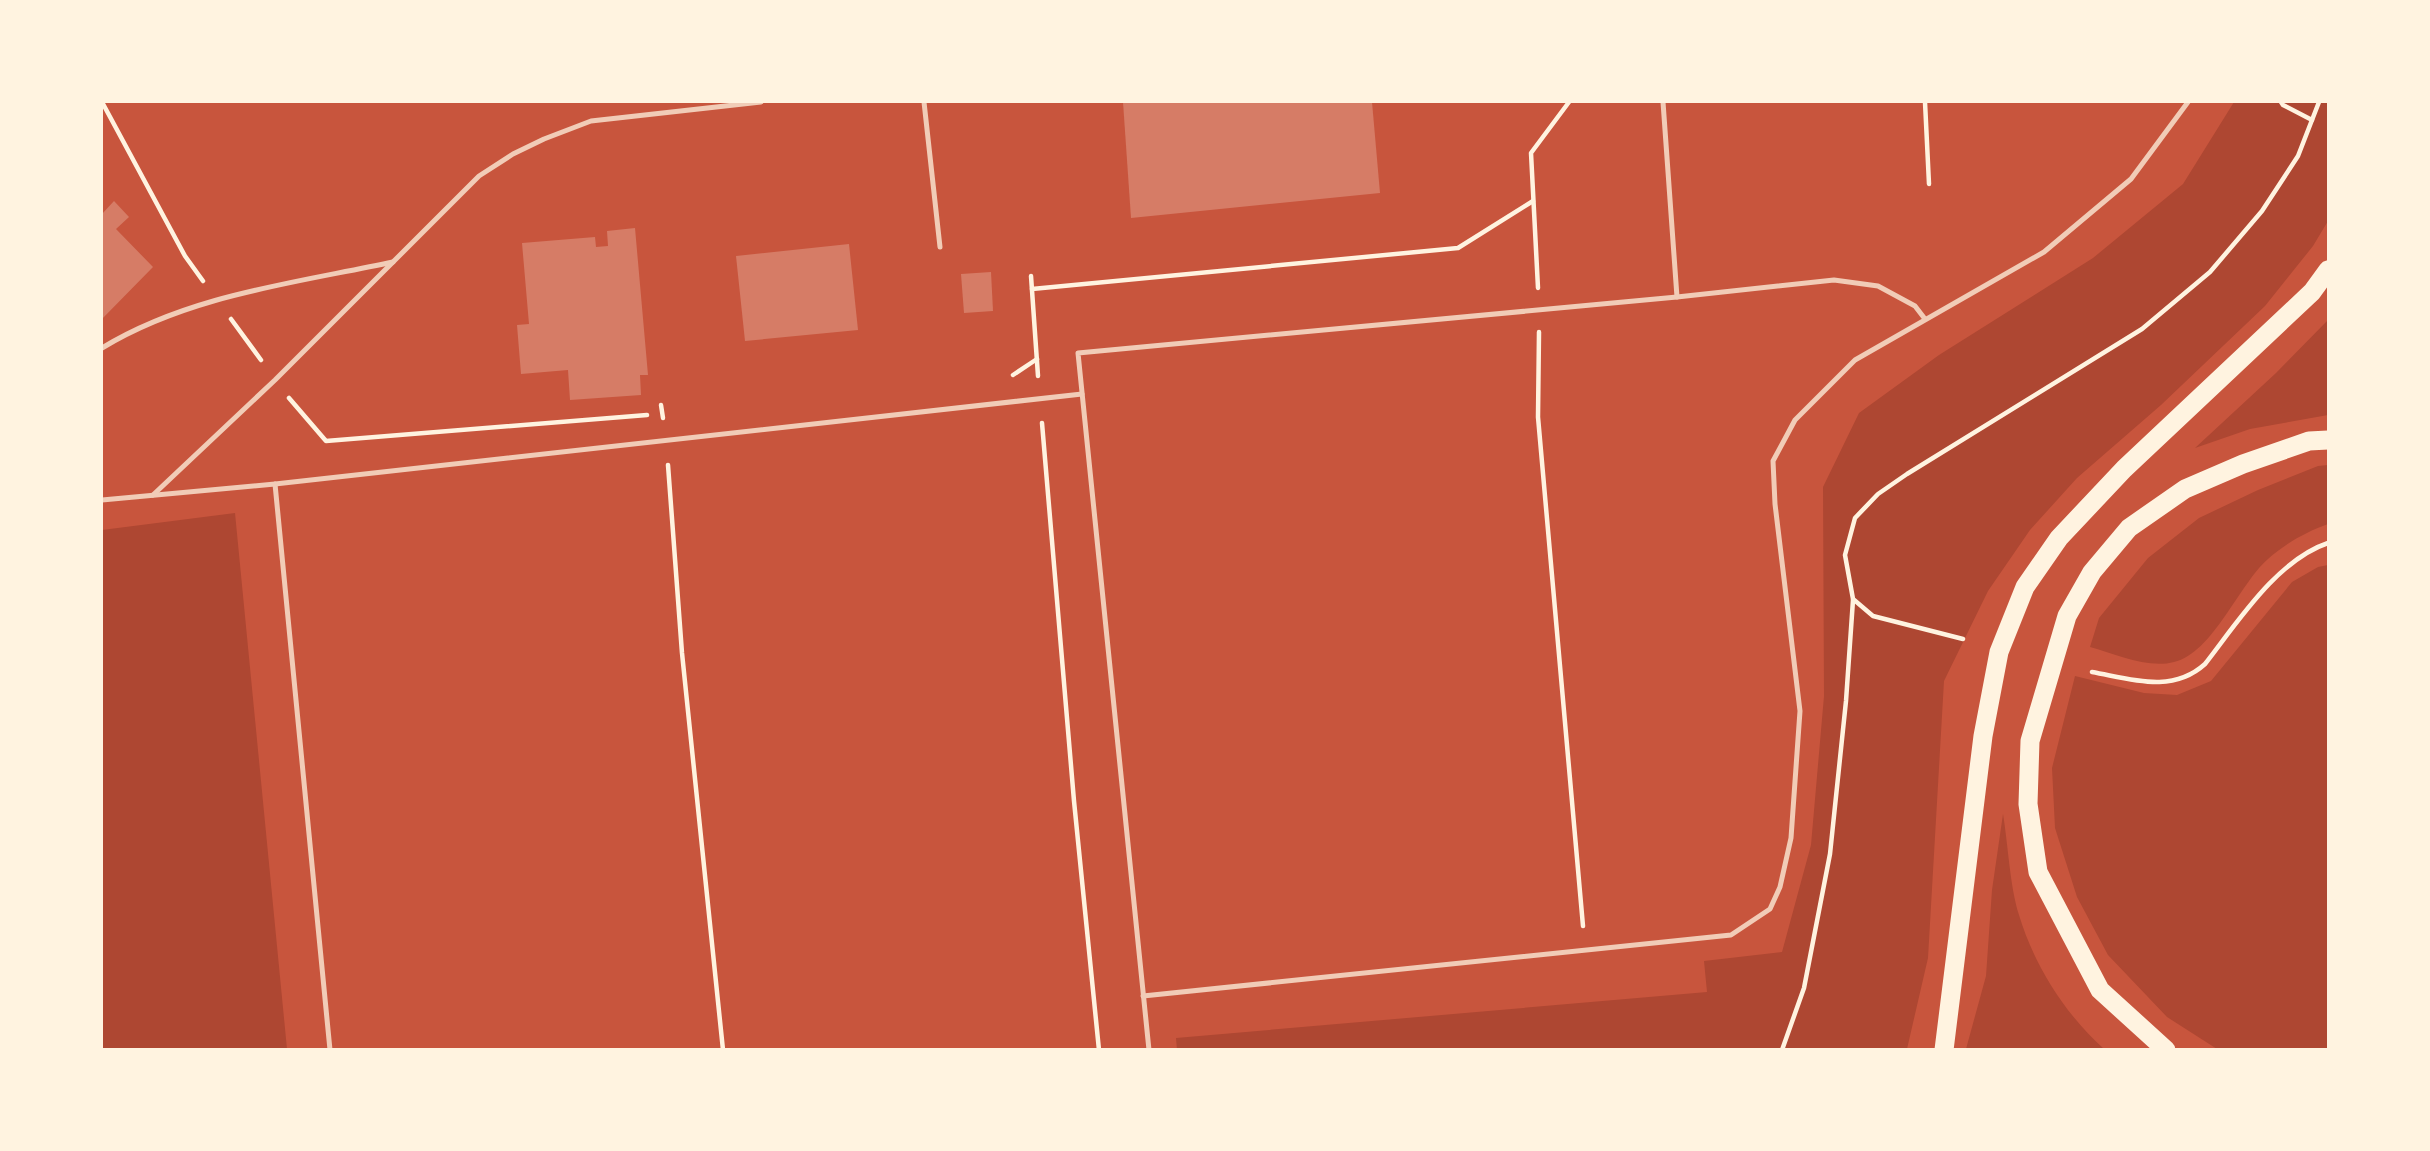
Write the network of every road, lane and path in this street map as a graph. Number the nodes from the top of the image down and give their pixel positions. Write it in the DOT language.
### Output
graph roads {
  1 [pos="102,102"];
  2 [pos="761,102"];
  3 [pos="924,102"];
  4 [pos="1569,102"];
  5 [pos="1663,102"];
  6 [pos="1925,102"];
  7 [pos="2188,102"];
  8 [pos="2281,102"];
  9 [pos="2319,102"];
  10 [pos="2312,120"];
  11 [pos="1929,184"];
  12 [pos="1533,201"];
  13 [pos="940,247"];
  14 [pos="393,262"];
  15 [pos="2329,270"];
  16 [pos="1031,276"];
  17 [pos="1032,289"];
  18 [pos="1677,297"];
  19 [pos="216,299"];
  20 [pos="1539,310"];
  21 [pos="1925,319"];
  22 [pos="102,348"];
  23 [pos="1037,359"];
  24 [pos="1009,378"];
  25 [pos="275,380"];
  26 [pos="1082,394"];
  27 [pos="1039,399"];
  28 [pos="662,405"];
  29 [pos="676,412"];
  30 [pos="663,414"];
  31 [pos="667,440"];
  32 [pos="2329,440"];
  33 [pos="275,484"];
  34 [pos="153,495"];
  35 [pos="102,500"];
  36 [pos="2329,543"];
  37 [pos="1853,599"];
  38 [pos="1963,639"];
  39 [pos="2092,672"];
  40 [pos="1579,951"];
  41 [pos="1143,996"];
  42 [pos="330,1049"];
  43 [pos="723,1049"];
  44 [pos="1099,1049"];
  45 [pos="1149,1049"];
  46 [pos="1782,1049"];
  47 [pos="1944,1049"];
  48 [pos="2166,1049"];
  1 -- 19 [label="path"];
  2 -- 14 [label="lane"];
  3 -- 13 [label="lane"];
  4 -- 12 [label="path"];
  5 -- 18 [label="lane"];
  6 -- 11 [label="path"];
  7 -- 21 [label="lane"];
  8 -- 10 [label="path"];
  9 -- 10 [label="path"];
  10 -- 37 [label="path"];
  12 -- 17 [label="path"];
  12 -- 20 [label="path"];
  14 -- 19 [label="lane"];
  14 -- 25 [label="lane"];
  15 -- 47 [label="highway"];
  16 -- 17 [label="path"];
  17 -- 23 [label="path"];
  18 -- 20 [label="lane"];
  18 -- 21 [label="lane"];
  19 -- 22 [label="lane"];
  19 -- 25 [label="path"];
  20 -- 26 [label="lane"];
  20 -- 40 [label="path"];
  21 -- 40 [label="lane"];
  23 -- 24 [label="path"];
  23 -- 27 [label="path"];
  25 -- 30 [label="path"];
  25 -- 34 [label="lane"];
  26 -- 27 [label="lane"];
  26 -- 41 [label="lane"];
  27 -- 31 [label="lane"];
  27 -- 44 [label="path"];
  28 -- 30 [label="path"];
  29 -- 30 [label="path"];
  30 -- 31 [label="path"];
  31 -- 33 [label="lane"];
  31 -- 43 [label="path"];
  32 -- 48 [label="highway"];
  33 -- 34 [label="lane"];
  33 -- 42 [label="lane"];
  34 -- 35 [label="lane"];
  36 -- 39 [label="path"];
  37 -- 38 [label="path"];
  37 -- 46 [label="path"];
  40 -- 41 [label="lane"];
  41 -- 45 [label="lane"];
}
